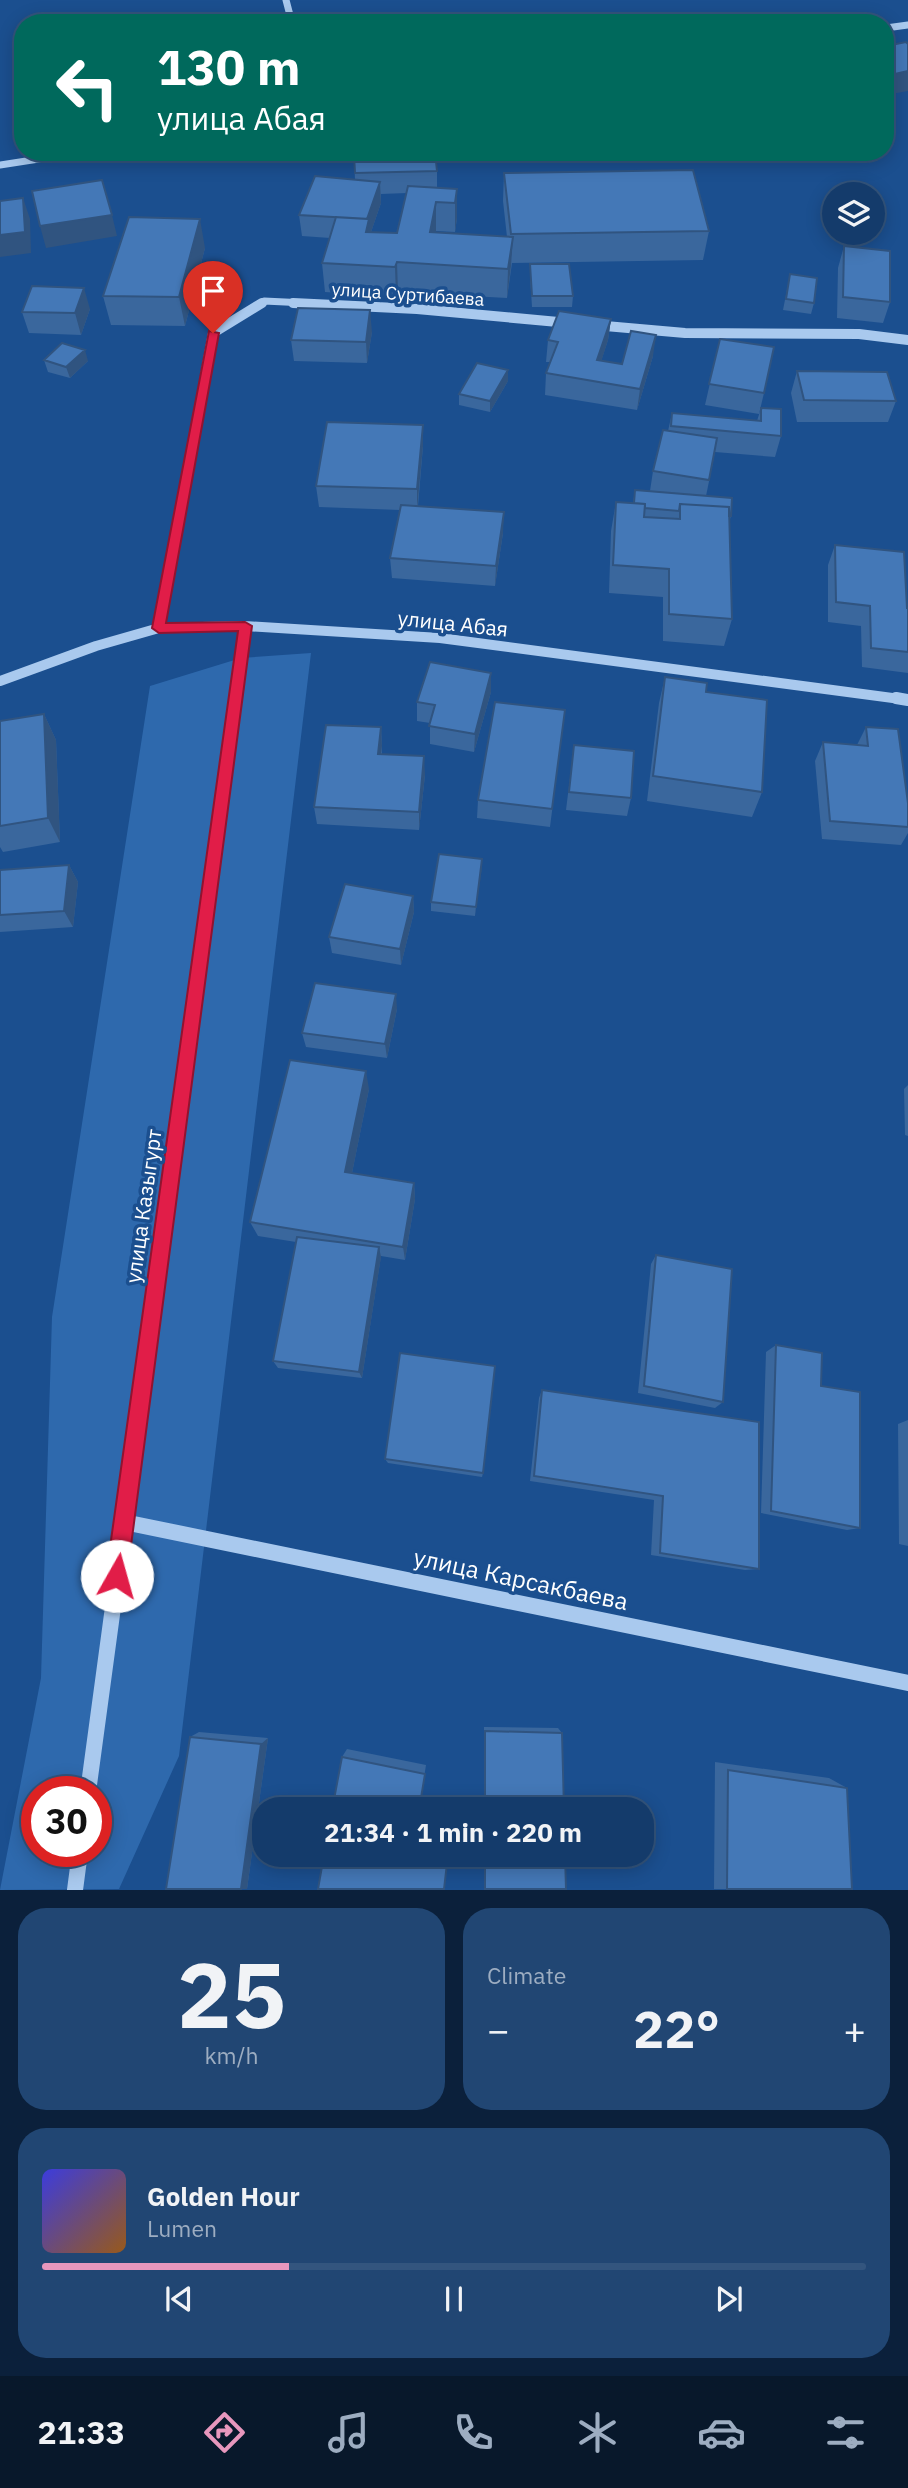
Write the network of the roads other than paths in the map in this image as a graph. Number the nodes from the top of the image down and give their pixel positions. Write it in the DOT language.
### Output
graph roads {
  1 [pos="26,161"];
  2 [pos="0,165"];
  3 [pos="908,340"];
  4 [pos="245,626"];
  5 [pos="159,628"];
  6 [pos="0,681"];
  7 [pos="908,700"];
  8 [pos="124,1522"];
  9 [pos="908,1683"];
  10 [pos="90,1776"];
  11 [pos="78,1867"];
  12 [pos="75,1889"];
  1 -- 2 [label="street"];
  3 -- 5 [label="street, улица Суртибаева"];
  4 -- 5 [label="street, улица Абая"];
  4 -- 7 [label="street, улица Абая"];
  4 -- 8 [label="street, улица Казыгурт"];
  5 -- 6 [label="street, улица Абая"];
  8 -- 9 [label="street, улица Карсакбаева"];
  8 -- 10 [label="street, улица Казыгурт"];
  11 -- 12 [label="street"];
}
